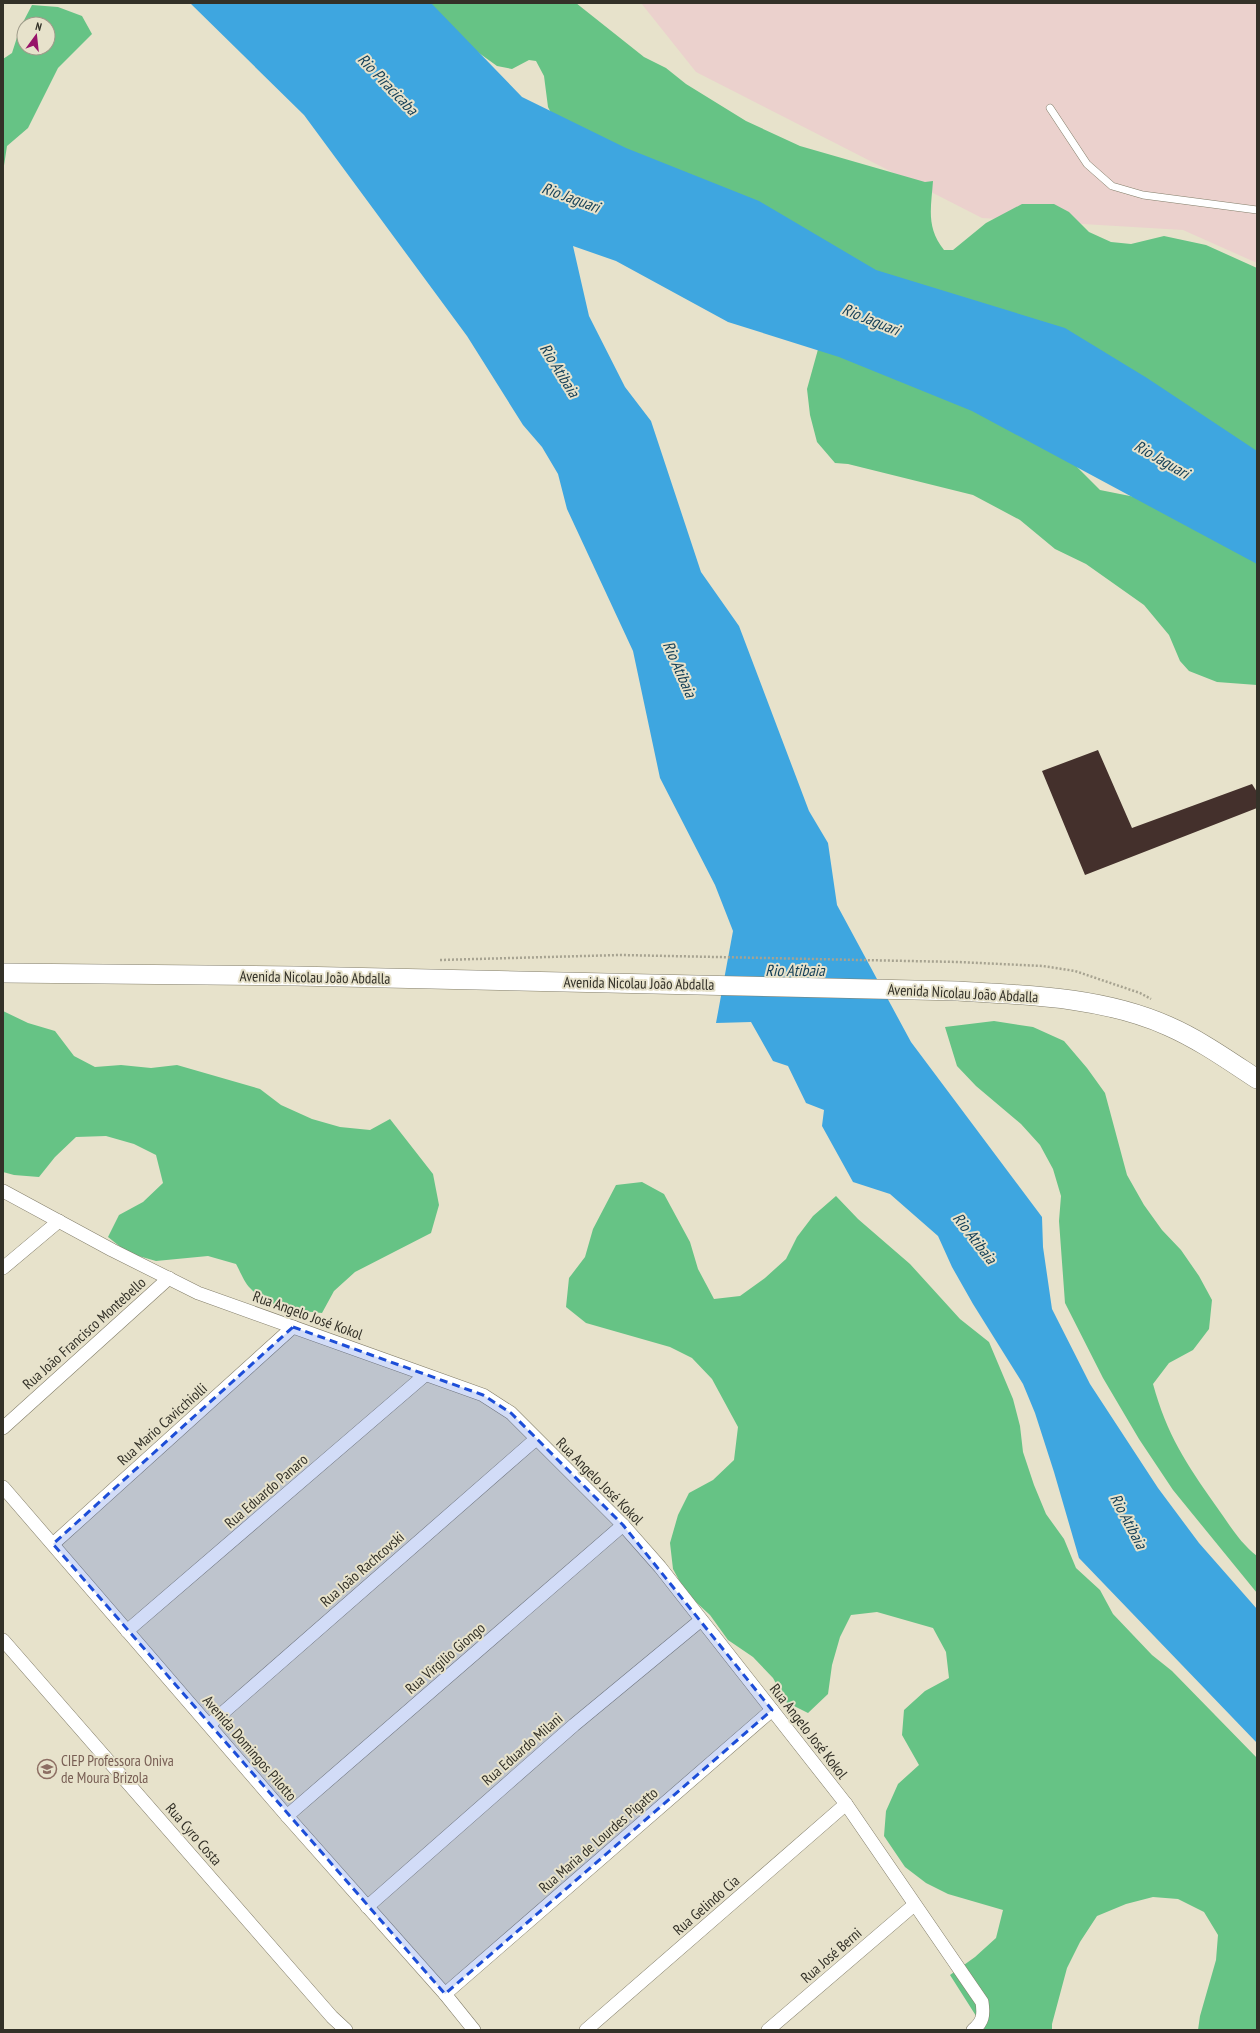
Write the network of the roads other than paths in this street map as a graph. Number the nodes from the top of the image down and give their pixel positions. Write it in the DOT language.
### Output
graph roads {
  1 [pos="1050,108"];
  2 [pos="1257,210"];
  3 [pos="3,974"];
  4 [pos="1257,1079"];
  5 [pos="3,1191"];
  6 [pos="59,1221"];
  7 [pos="3,1268"];
  8 [pos="169,1278"];
  9 [pos="293,1327"];
  10 [pos="425,1375"];
  11 [pos="3,1428"];
  12 [pos="536,1438"];
  13 [pos="3,1487"];
  14 [pos="623,1525"];
  15 [pos="53,1544"];
  16 [pos="702,1620"];
  17 [pos="127,1631"];
  18 [pos="3,1640"];
  19 [pos="772,1710"];
  20 [pos="210,1724"];
  21 [pos="846,1804"];
  22 [pos="288,1816"];
  23 [pos="914,1905"];
  24 [pos="367,1907"];
  25 [pos="445,1994"];
  26 [pos="976,2027"];
  27 [pos="346,2030"];
  28 [pos="474,2030"];
  29 [pos="586,2030"];
  30 [pos="768,2030"];
  1 -- 2 [label="lane"];
  3 -- 4 [label="main road, Avenida Nicolau João Abdalla"];
  5 -- 6 [label="street, Rua Angelo José Kokol"];
  6 -- 7 [label="street"];
  6 -- 8 [label="street, Rua Angelo José Kokol"];
  8 -- 9 [label="street, Rua Angelo José Kokol"];
  8 -- 11 [label="street, Rua João Francisco Montebello"];
  9 -- 10 [label="street, Rua Angelo José Kokol"];
  9 -- 15 [label="street, Rua Mario Cavicchiolli"];
  10 -- 12 [label="street, Rua Angelo José Kokol"];
  10 -- 17 [label="street, Rua Eduardo Panaro"];
  12 -- 14 [label="street, Rua Angelo José Kokol"];
  12 -- 20 [label="street, Rua João Rachcovski"];
  13 -- 15 [label="street, Avenida Domingos Pilotto"];
  14 -- 16 [label="street, Rua Angelo José Kokol"];
  14 -- 22 [label="street, Rua Virgilio Giongo"];
  15 -- 17 [label="street, Avenida Domingos Pilotto"];
  16 -- 19 [label="street, Rua Angelo José Kokol"];
  16 -- 24 [label="street, Rua Eduardo Milani"];
  17 -- 20 [label="street, Avenida Domingos Pilotto"];
  18 -- 27 [label="street, Rua Cyro Costa"];
  19 -- 21 [label="street, Rua Angelo José Kokol"];
  19 -- 25 [label="street, Rua Maria de Lourdes Pigatto"];
  20 -- 22 [label="street, Avenida Domingos Pilotto"];
  21 -- 23 [label="street, Rua Angelo José Kokol"];
  21 -- 29 [label="street, Rua Gelindo Cia"];
  22 -- 24 [label="street, Avenida Domingos Pilotto"];
  23 -- 26 [label="street, Rua Angelo José Kokol"];
  23 -- 30 [label="street, Rua José Berni"];
  24 -- 25 [label="street, Avenida Domingos Pilotto"];
  25 -- 28 [label="street, Avenida Domingos Pilotto"];
}
